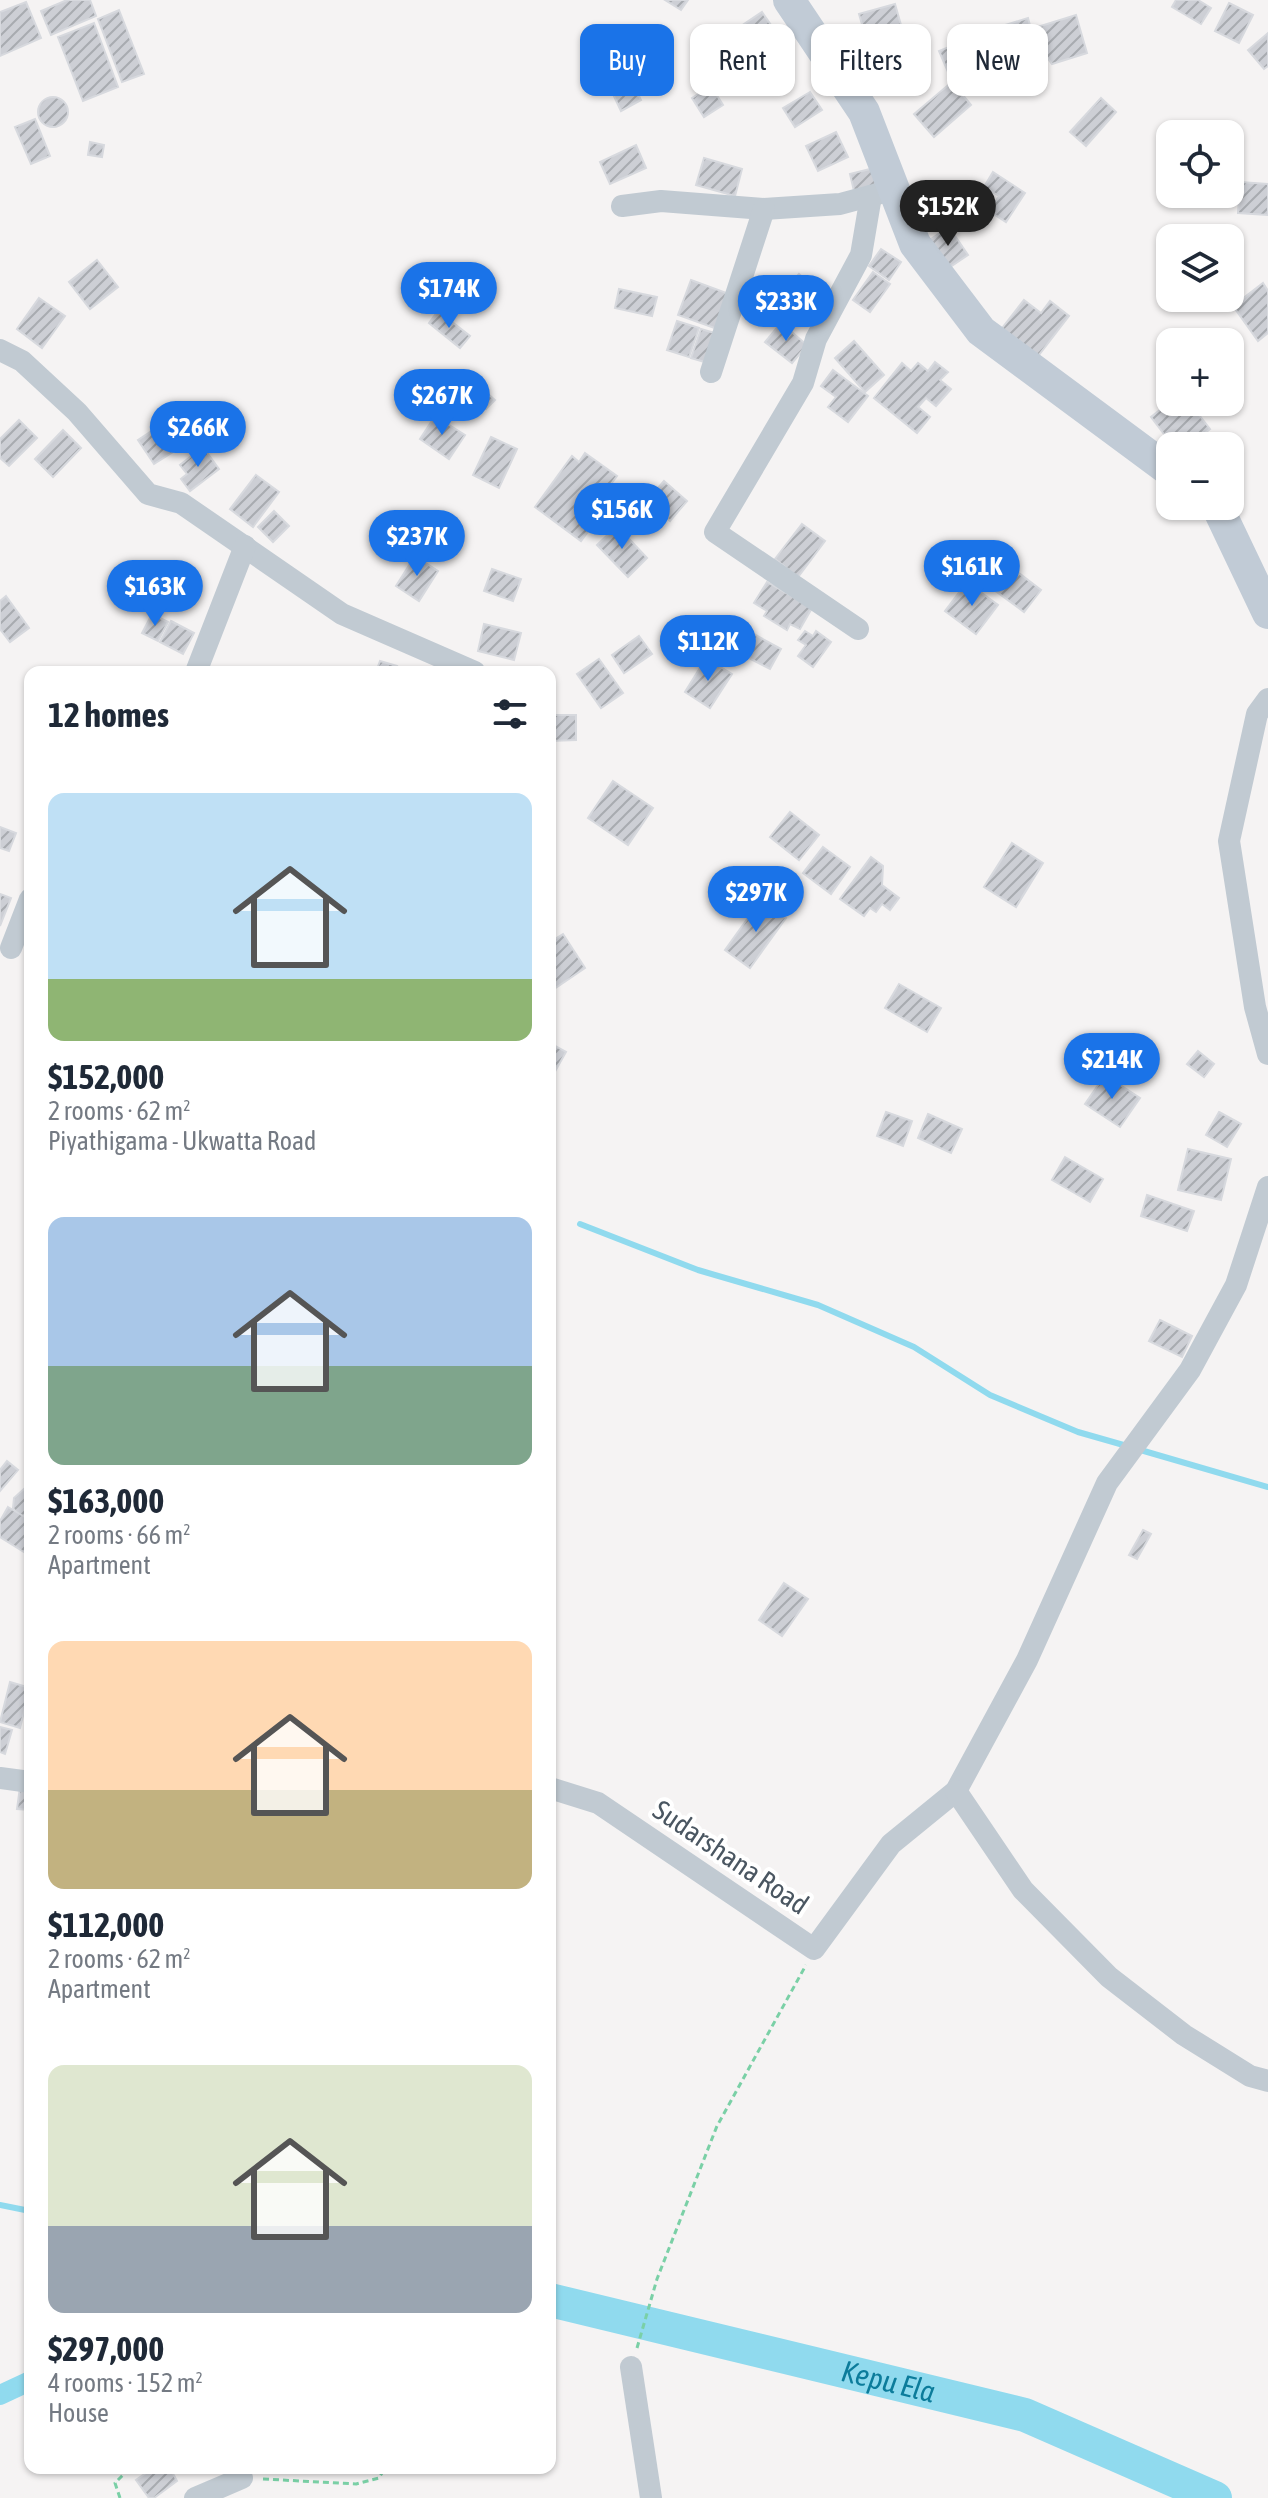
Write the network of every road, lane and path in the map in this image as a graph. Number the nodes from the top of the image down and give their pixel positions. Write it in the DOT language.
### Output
graph roads {
  1 [pos="789,0"];
  2 [pos="883,193"];
  3 [pos="622,206"];
  4 [pos="764,209"];
  5 [pos="0,350"];
  6 [pos="711,372"];
  7 [pos="1156,461"];
  8 [pos="1224,520"];
  9 [pos="245,546"];
  10 [pos="1268,613"];
  11 [pos="858,629"];
  12 [pos="198,666"];
  13 [pos="461,666"];
  14 [pos="1268,699"];
  15 [pos="24,918"];
  16 [pos="14,949"];
  17 [pos="1268,1054"];
  18 [pos="1268,1187"];
  19 [pos="0,1778"];
  20 [pos="24,1781"];
  21 [pos="556,1790"];
  22 [pos="956,1791"];
  23 [pos="814,1949"];
  24 [pos="1268,2081"];
  25 [pos="631,2367"];
  26 [pos="124,2474"];
  27 [pos="381,2474"];
  28 [pos="242,2478"];
  29 [pos="120,2498"];
  30 [pos="195,2498"];
  31 [pos="651,2498"];
  1 -- 2 [label="street"];
  2 -- 4 [label="street"];
  2 -- 7 [label="street"];
  2 -- 11 [label="street"];
  3 -- 4 [label="street"];
  4 -- 6 [label="street"];
  5 -- 9 [label="street"];
  8 -- 10 [label="street"];
  9 -- 12 [label="street"];
  9 -- 13 [label="street"];
  14 -- 17 [label="street"];
  15 -- 16 [label="street"];
  18 -- 22 [label="street"];
  19 -- 20 [label="street"];
  21 -- 23 [label="street, Sudarshana Road"];
  22 -- 23 [label="street, Sudarshana Road"];
  22 -- 24 [label="street"];
  23 -- 25 [label="path"];
  25 -- 31 [label="street"];
  26 -- 29 [label="path"];
  27 -- 28 [label="path"];
  28 -- 30 [label="street"];
}
